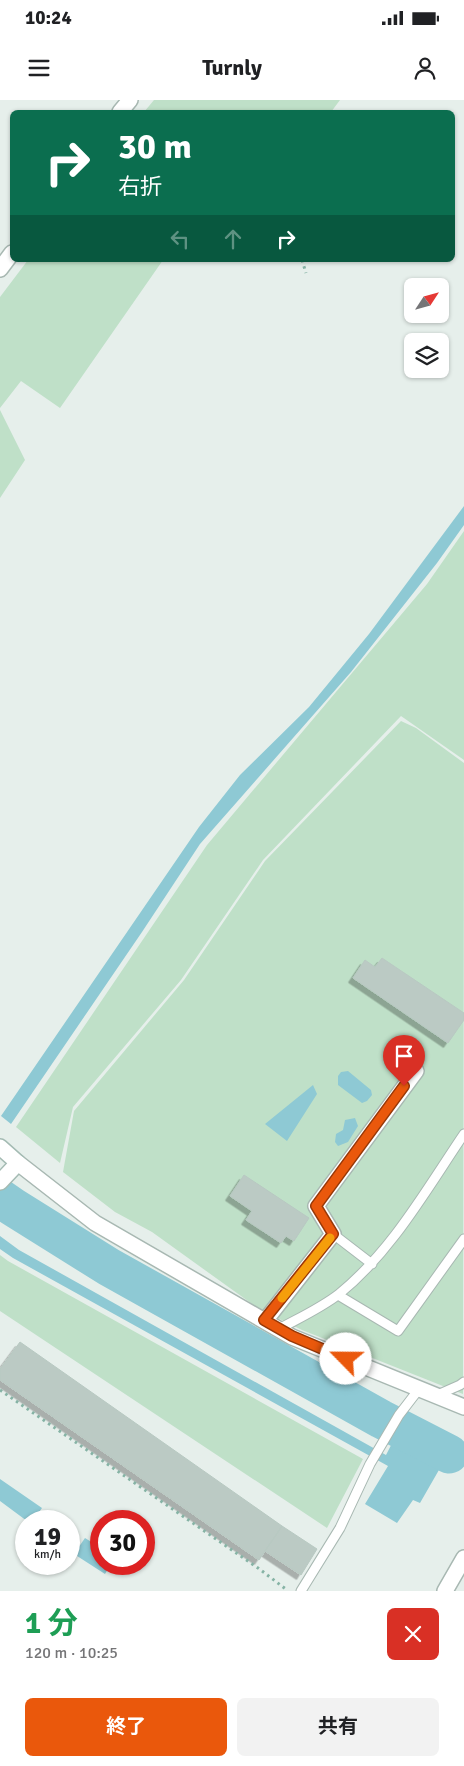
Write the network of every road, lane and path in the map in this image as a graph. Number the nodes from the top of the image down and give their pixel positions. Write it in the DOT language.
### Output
graph roads {
  1 [pos="130,100"];
  2 [pos="122,110"];
  3 [pos="10,256"];
  4 [pos="303,262"];
  5 [pos="0,269"];
  6 [pos="306,273"];
  7 [pos="416,1071"];
  8 [pos="464,1134"];
  9 [pos="0,1147"];
  10 [pos="9,1172"];
  11 [pos="333,1234"];
  12 [pos="464,1239"];
  13 [pos="372,1264"];
  14 [pos="338,1295"];
  15 [pos="264,1320"];
  16 [pos="279,1329"];
  17 [pos="464,1382"];
  18 [pos="419,1389"];
  19 [pos="0,1390"];
  20 [pos="435,1396"];
  21 [pos="464,1407"];
  22 [pos="464,1558"];
  23 [pos="288,1591"];
  24 [pos="301,1591"];
  25 [pos="445,1591"];
  1 -- 2 [label="street"];
  3 -- 5 [label="street"];
  4 -- 6 [label="path"];
  7 -- 11 [label="street"];
  8 -- 13 [label="lane"];
  9 -- 10 [label="street"];
  10 -- 15 [label="street"];
  11 -- 13 [label="lane"];
  11 -- 15 [label="street"];
  12 -- 14 [label="lane"];
  13 -- 14 [label="lane"];
  14 -- 16 [label="lane"];
  15 -- 16 [label="street"];
  16 -- 18 [label="street"];
  17 -- 20 [label="lane"];
  18 -- 20 [label="street"];
  18 -- 24 [label="lane"];
  19 -- 23 [label="path"];
  20 -- 21 [label="street"];
  22 -- 25 [label="street"];
}
